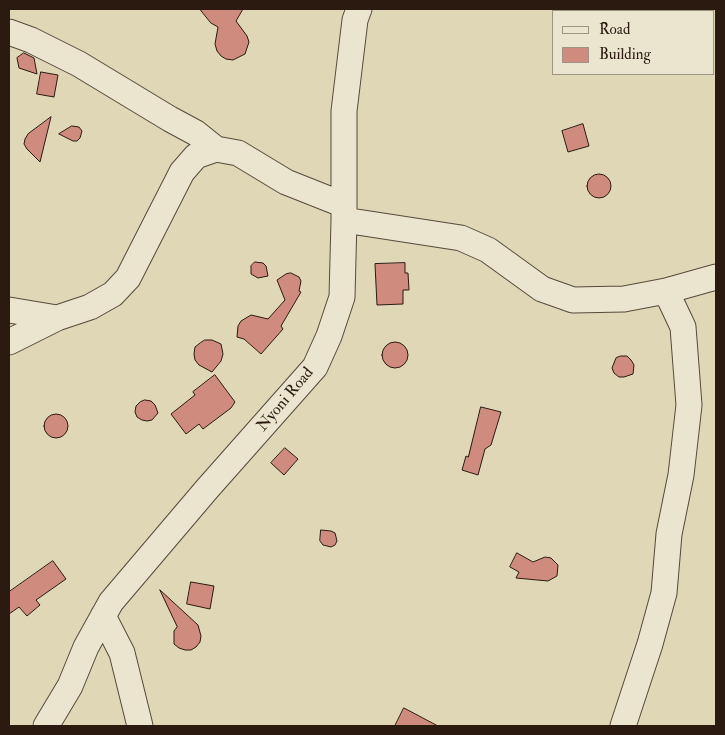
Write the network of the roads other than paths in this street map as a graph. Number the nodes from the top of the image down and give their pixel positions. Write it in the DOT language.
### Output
graph roads {
  1 [pos="358,9"];
  2 [pos="9,32"];
  3 [pos="216,148"];
  4 [pos="344,213"];
  5 [pos="716,277"];
  6 [pos="666,291"];
  7 [pos="9,310"];
  8 [pos="57,318"];
  9 [pos="9,342"];
  10 [pos="103,616"];
  11 [pos="137,719"];
  12 [pos="46,726"];
  13 [pos="624,726"];
  1 -- 4 [label="street, Nyoni Road"];
  2 -- 3 [label="street"];
  3 -- 4 [label="street"];
  3 -- 8 [label="street"];
  4 -- 6 [label="street"];
  4 -- 10 [label="street, Nyoni Road"];
  5 -- 6 [label="street"];
  6 -- 13 [label="street"];
  7 -- 8 [label="street"];
  8 -- 9 [label="street"];
  10 -- 11 [label="street"];
  10 -- 12 [label="street, Nyoni Road"];
}
